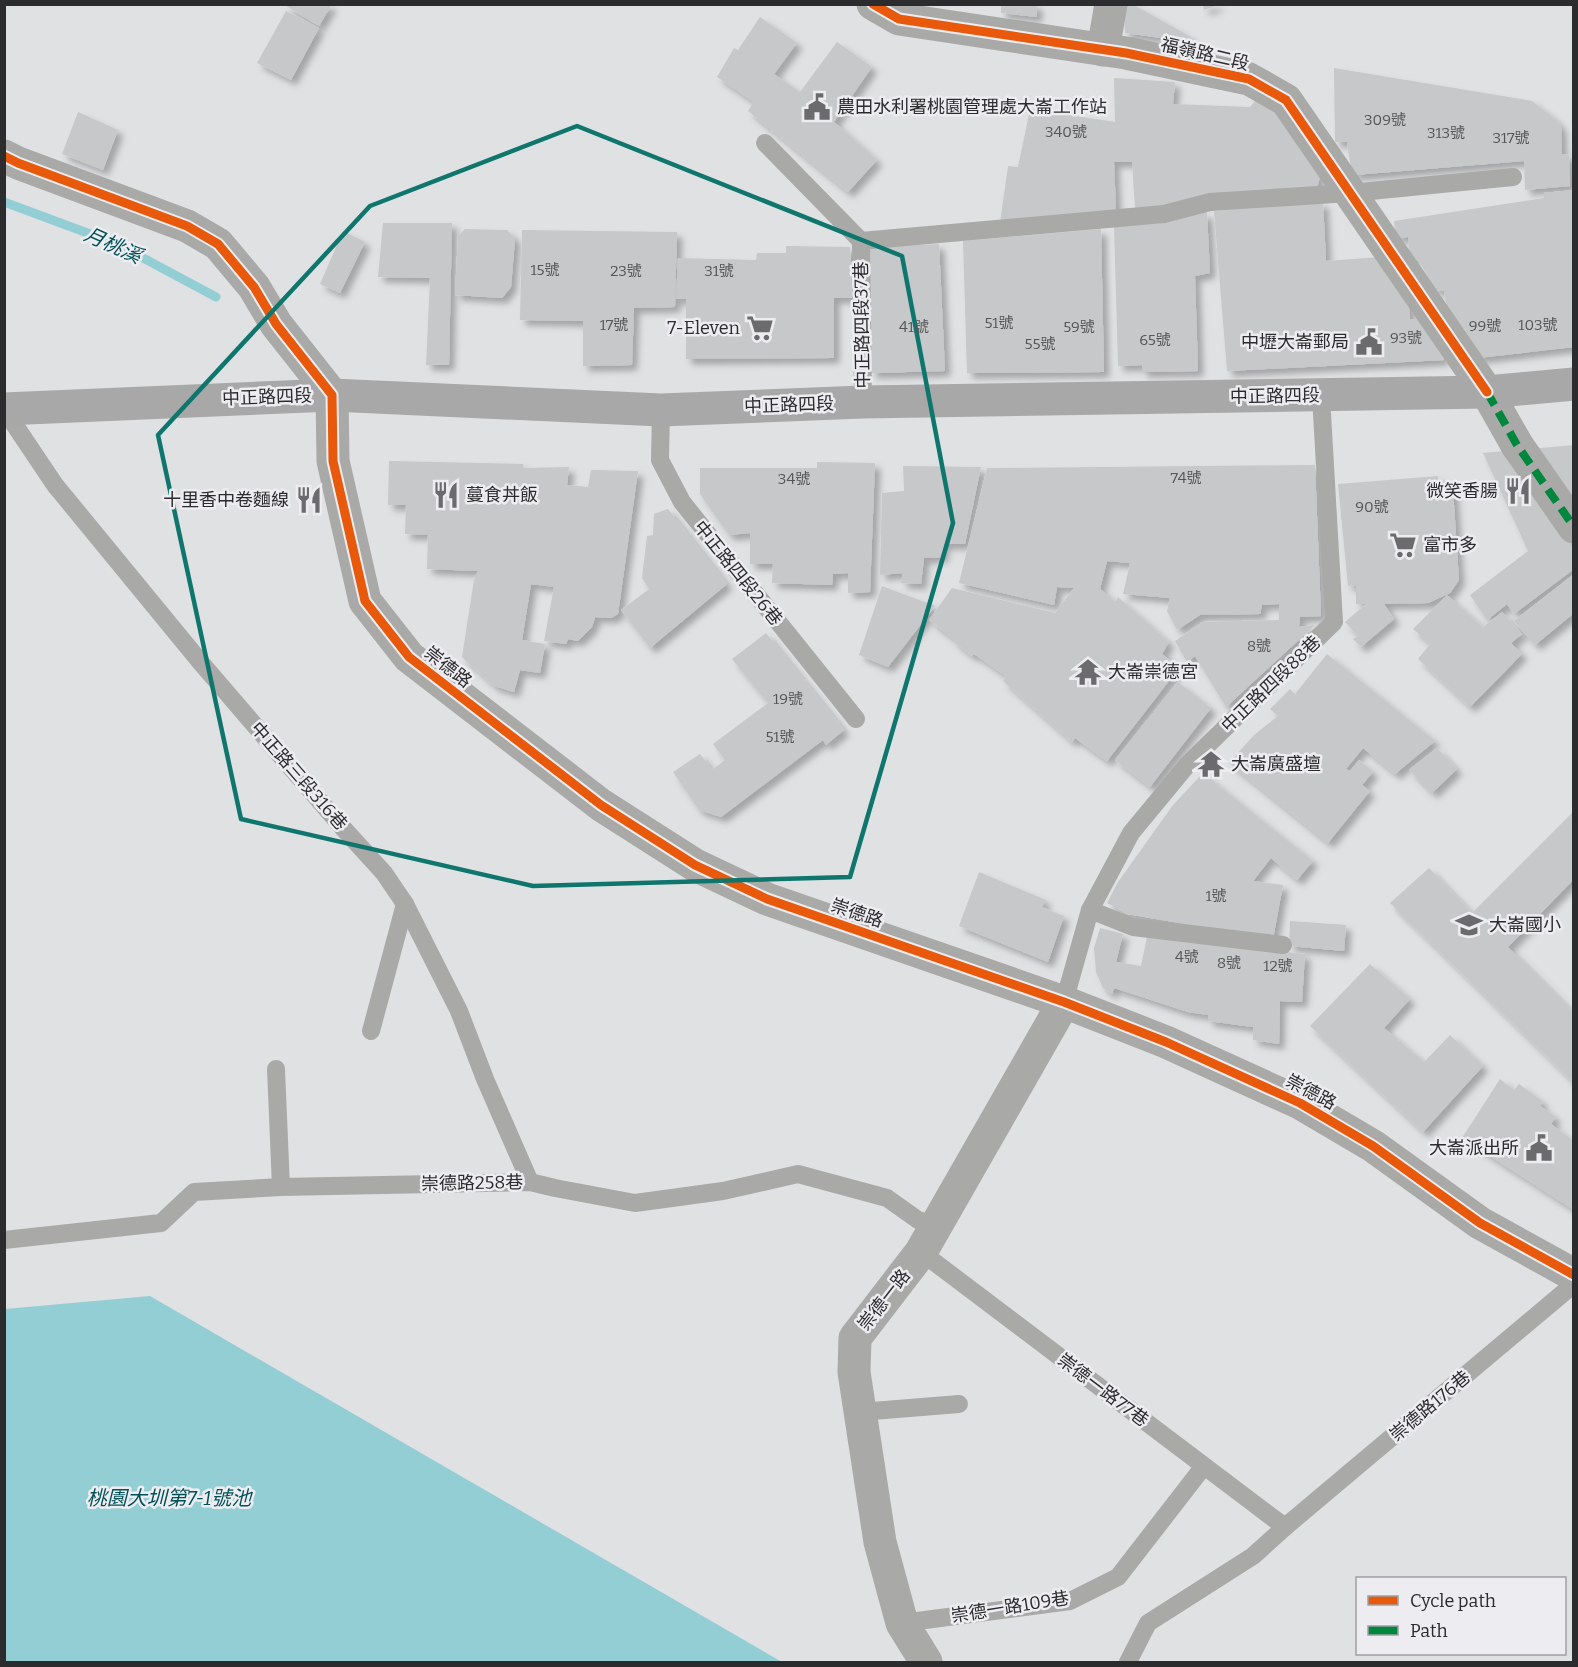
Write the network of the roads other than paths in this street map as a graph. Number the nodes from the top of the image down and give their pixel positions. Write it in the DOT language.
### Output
graph roads {
  1 [pos="873,4"];
  2 [pos="1111,4"];
  3 [pos="1103,50"];
  4 [pos="765,143"];
  5 [pos="4,156"];
  6 [pos="1513,177"];
  7 [pos="1350,193"];
  8 [pos="861,241"];
  9 [pos="1574,384"];
  10 [pos="1487,392"];
  11 [pos="332,395"];
  12 [pos="1321,396"];
  13 [pos="863,402"];
  14 [pos="4,409"];
  15 [pos="661,410"];
  16 [pos="1574,527"];
  17 [pos="856,719"];
  18 [pos="405,904"];
  19 [pos="1090,910"];
  20 [pos="1283,945"];
  21 [pos="1064,1002"];
  22 [pos="371,1031"];
  23 [pos="276,1069"];
  24 [pos="530,1182"];
  25 [pos="281,1186"];
  26 [pos="4,1240"];
  27 [pos="928,1240"];
  28 [pos="1574,1275"];
  29 [pos="1574,1284"];
  30 [pos="959,1404"];
  31 [pos="860,1412"];
  32 [pos="1204,1466"];
  33 [pos="1285,1527"];
  34 [pos="902,1623"];
  35 [pos="926,1662"];
  36 [pos="1128,1662"];
  1 -- 3 [label="street, 福嶺路二段"];
  2 -- 3 [label="street"];
  3 -- 7 [label="street, 福嶺路二段"];
  4 -- 8 [label="lane, 中正路四段37巷"];
  5 -- 11 [label="street"];
  6 -- 7 [label="lane"];
  7 -- 8 [label="lane"];
  7 -- 10 [label="street, 福嶺路二段"];
  8 -- 13 [label="lane, 中正路四段37巷"];
  9 -- 10 [label="main road, 中正路四段"];
  10 -- 12 [label="main road, 中正路四段"];
  10 -- 16 [label="street, 福嶺路二段"];
  11 -- 14 [label="main road, 中正路四段"];
  11 -- 15 [label="main road, 中正路四段"];
  11 -- 21 [label="street, 崇德路"];
  12 -- 13 [label="main road, 中正路四段"];
  12 -- 19 [label="lane, 中正路四段88巷"];
  13 -- 15 [label="main road, 中正路四段"];
  14 -- 18 [label="lane, 中正路三段316巷"];
  15 -- 17 [label="lane, 中正路四段26巷"];
  18 -- 22 [label="lane"];
  18 -- 24 [label="lane, 中正路三段316巷"];
  19 -- 20 [label="lane"];
  19 -- 21 [label="lane, 中正路四段88巷"];
  21 -- 27 [label="street, 崇德一路"];
  21 -- 28 [label="street, 崇德路"];
  23 -- 25 [label="lane"];
  24 -- 25 [label="lane, 崇德路258巷"];
  24 -- 27 [label="lane, 崇德路258巷"];
  25 -- 26 [label="lane, 崇德路258巷"];
  27 -- 31 [label="street, 崇德一路"];
  27 -- 32 [label="lane, 崇德一路77巷"];
  29 -- 33 [label="lane, 崇德路176巷"];
  30 -- 31 [label="lane"];
  31 -- 34 [label="street, 崇德一路"];
  32 -- 33 [label="lane, 崇德一路77巷"];
  32 -- 34 [label="lane, 崇德一路109巷"];
  33 -- 36 [label="lane"];
  34 -- 35 [label="street, 崇德一路"];
}
